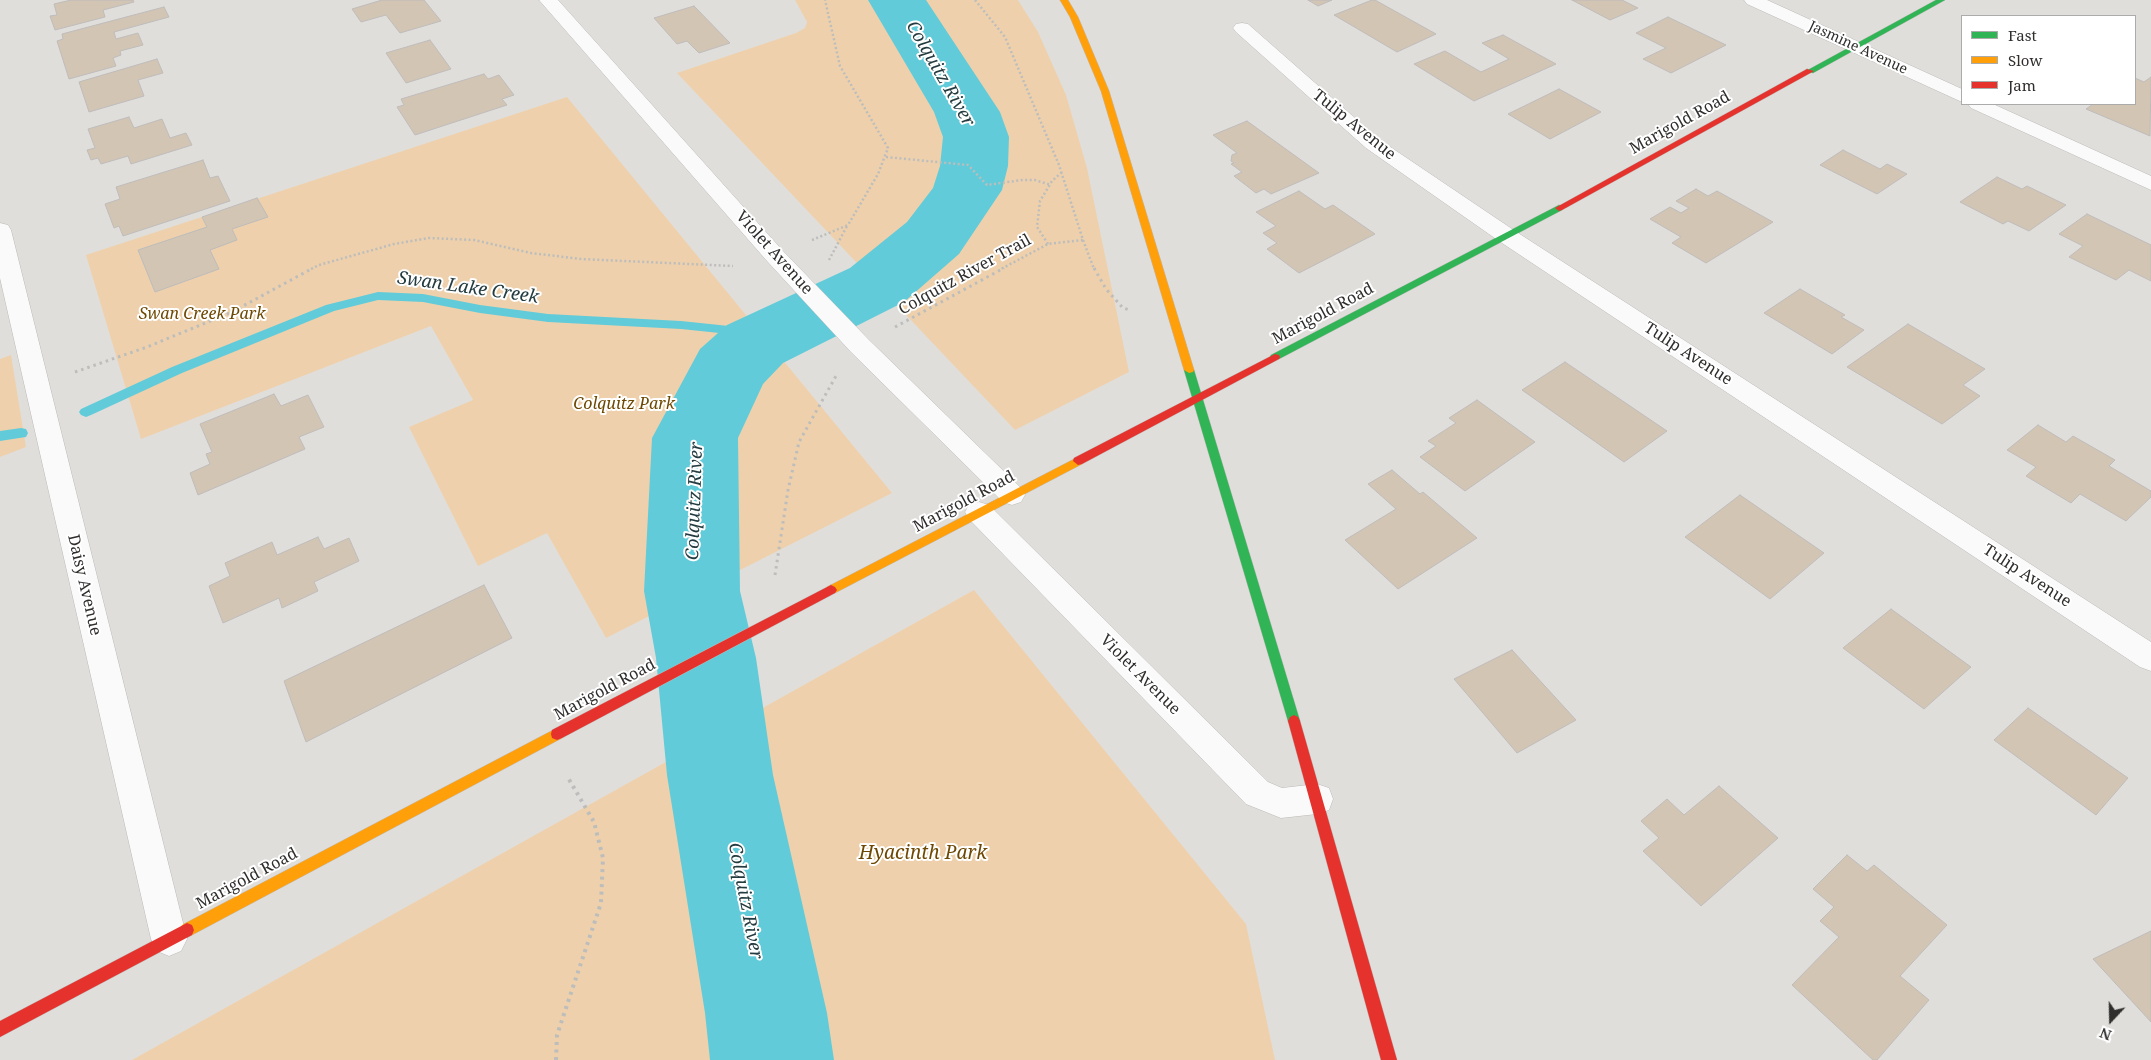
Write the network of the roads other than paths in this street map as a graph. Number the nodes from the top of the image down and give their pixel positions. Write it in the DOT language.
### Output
graph roads {
  1 [pos="548,0"];
  2 [pos="1064,0"];
  3 [pos="1753,0"];
  4 [pos="1941,0"];
  5 [pos="1242,28"];
  6 [pos="1854,46"];
  7 [pos="1961,96"];
  8 [pos="1980,105"];
  9 [pos="2151,184"];
  10 [pos="0,230"];
  11 [pos="1508,236"];
  12 [pos="1196,398"];
  13 [pos="1012,495"];
  14 [pos="979,512"];
  15 [pos="2151,658"];
  16 [pos="1317,798"];
  17 [pos="169,939"];
  18 [pos="0,1029"];
  19 [pos="1389,1060"];
  1 -- 13 [label="street, Violet Avenue"];
  2 -- 12 [label="street"];
  3 -- 6 [label="street, Jasmine Avenue"];
  4 -- 6 [label="street, Marigold Road"];
  5 -- 11 [label="street, Tulip Avenue"];
  6 -- 7 [label="street, Jasmine Avenue"];
  6 -- 11 [label="street, Marigold Road"];
  8 -- 9 [label="street"];
  10 -- 17 [label="street, Daisy Avenue"];
  11 -- 12 [label="street, Marigold Road"];
  11 -- 15 [label="street, Tulip Avenue"];
  12 -- 13 [label="street, Marigold Road"];
  12 -- 16 [label="street"];
  13 -- 14 [label="street, Marigold Road"];
  14 -- 16 [label="street, Violet Avenue"];
  14 -- 17 [label="street, Marigold Road"];
  16 -- 19 [label="street"];
  17 -- 18 [label="street, Marigold Road"];
}
